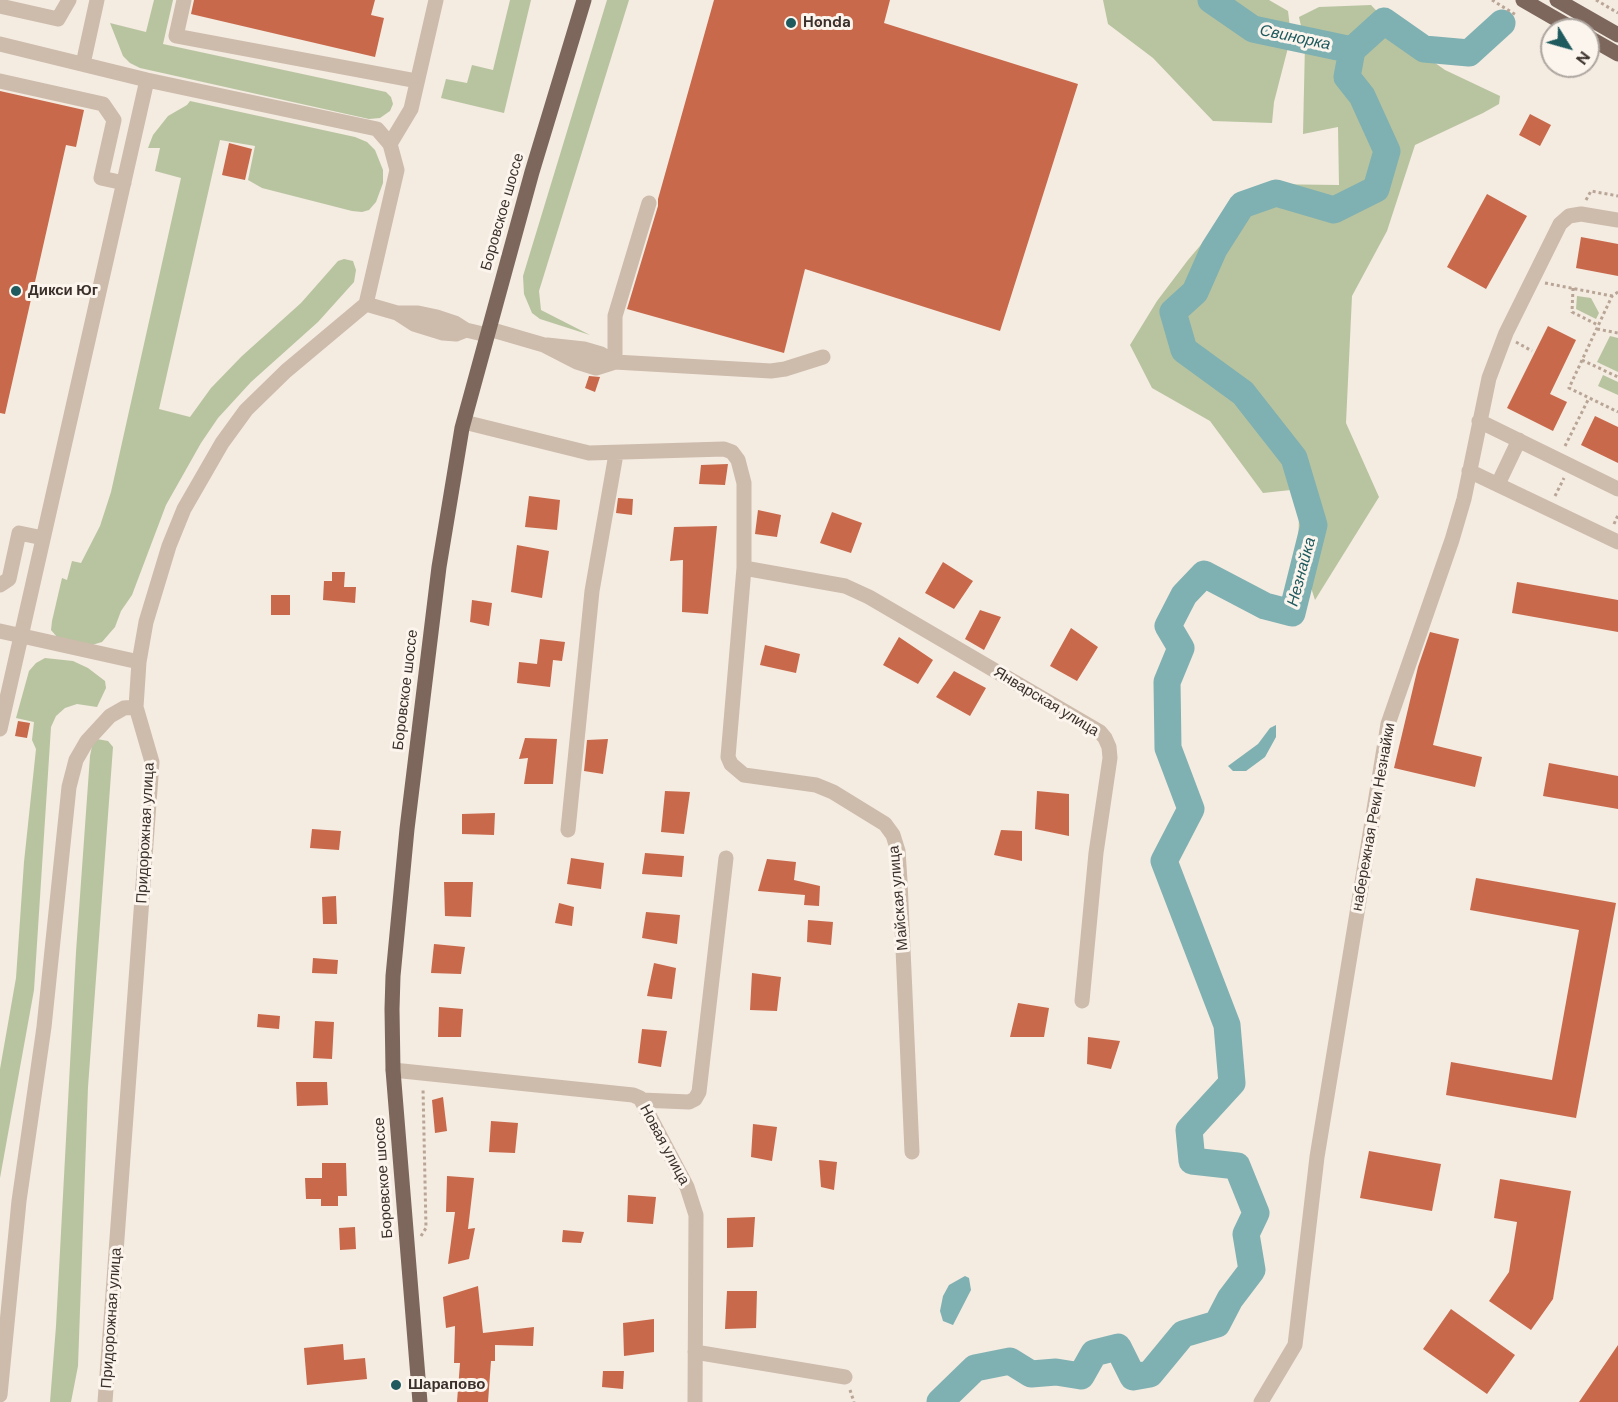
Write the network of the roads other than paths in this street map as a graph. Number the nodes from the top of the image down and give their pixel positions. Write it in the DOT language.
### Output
graph roads {
  1 [pos="69,0"];
  2 [pos="97,0"];
  3 [pos="184,0"];
  4 [pos="436,0"];
  5 [pos="584,0"];
  6 [pos="1523,0"];
  7 [pos="1557,0"];
  8 [pos="0,6"];
  9 [pos="1554,18"];
  10 [pos="1618,35"];
  11 [pos="0,44"];
  12 [pos="1600,44"];
  13 [pos="1618,54"];
  14 [pos="82,64"];
  15 [pos="147,80"];
  16 [pos="0,81"];
  17 [pos="417,81"];
  18 [pos="390,144"];
  19 [pos="124,183"];
  20 [pos="649,203"];
  21 [pos="1618,220"];
  22 [pos="366,304"];
  23 [pos="488,332"];
  24 [pos="823,357"];
  25 [pos="615,362"];
  26 [pos="1479,421"];
  27 [pos="464,422"];
  28 [pos="1519,440"];
  29 [pos="616,453"];
  30 [pos="1469,471"];
  31 [pos="1498,484"];
  32 [pos="1618,489"];
  33 [pos="43,538"];
  34 [pos="1618,542"];
  35 [pos="744,568"];
  36 [pos="0,585"];
  37 [pos="0,631"];
  38 [pos="21,636"];
  39 [pos="139,662"];
  40 [pos="136,707"];
  41 [pos="0,729"];
  42 [pos="568,830"];
  43 [pos="726,858"];
  44 [pos="1082,1001"];
  45 [pos="393,1070"];
  46 [pos="641,1100"];
  47 [pos="912,1152"];
  48 [pos="696,1352"];
  49 [pos="845,1377"];
  50 [pos="0,1395"];
  51 [pos="105,1402"];
  52 [pos="420,1402"];
  53 [pos="695,1402"];
  54 [pos="1260,1402"];
  1 -- 8 [label="street"];
  2 -- 14 [label="street"];
  3 -- 17 [label="street"];
  4 -- 17 [label="street"];
  5 -- 23 [label="main road, Боровское шоссе"];
  6 -- 9 [label="main road"];
  7 -- 10 [label="main road"];
  11 -- 14 [label="street"];
  12 -- 13 [label="main road"];
  14 -- 15 [label="street"];
  15 -- 18 [label="street"];
  15 -- 19 [label="street"];
  16 -- 19 [label="street"];
  17 -- 18 [label="street"];
  18 -- 22 [label="street"];
  19 -- 33 [label="street"];
  20 -- 25 [label="street"];
  21 -- 26 [label="street, набережная Реки Незнайки"];
  22 -- 23 [label="street"];
  22 -- 39 [label="street, Придорожная улица"];
  23 -- 25 [label="street"];
  23 -- 27 [label="main road, Боровское шоссе"];
  24 -- 25 [label="street"];
  26 -- 28 [label="street"];
  26 -- 30 [label="street, набережная Реки Незнайки"];
  27 -- 29 [label="street"];
  27 -- 45 [label="main road, Боровское шоссе"];
  28 -- 31 [label="street"];
  28 -- 32 [label="street"];
  29 -- 35 [label="street, Майская улица"];
  29 -- 42 [label="street"];
  30 -- 31 [label="street"];
  30 -- 54 [label="street, набережная Реки Незнайки"];
  31 -- 34 [label="street"];
  33 -- 36 [label="street"];
  33 -- 38 [label="street"];
  35 -- 44 [label="street, Январская улица"];
  35 -- 47 [label="street, Майская улица"];
  37 -- 38 [label="street"];
  38 -- 39 [label="street"];
  38 -- 41 [label="street"];
  39 -- 40 [label="street, Придорожная улица"];
  40 -- 50 [label="street"];
  40 -- 51 [label="street, Придорожная улица"];
  43 -- 46 [label="street"];
  45 -- 46 [label="street, Новая улица"];
  45 -- 52 [label="main road, Боровское шоссе"];
  46 -- 48 [label="street, Новая улица"];
  48 -- 49 [label="street"];
  48 -- 53 [label="street, Новая улица"];
}
